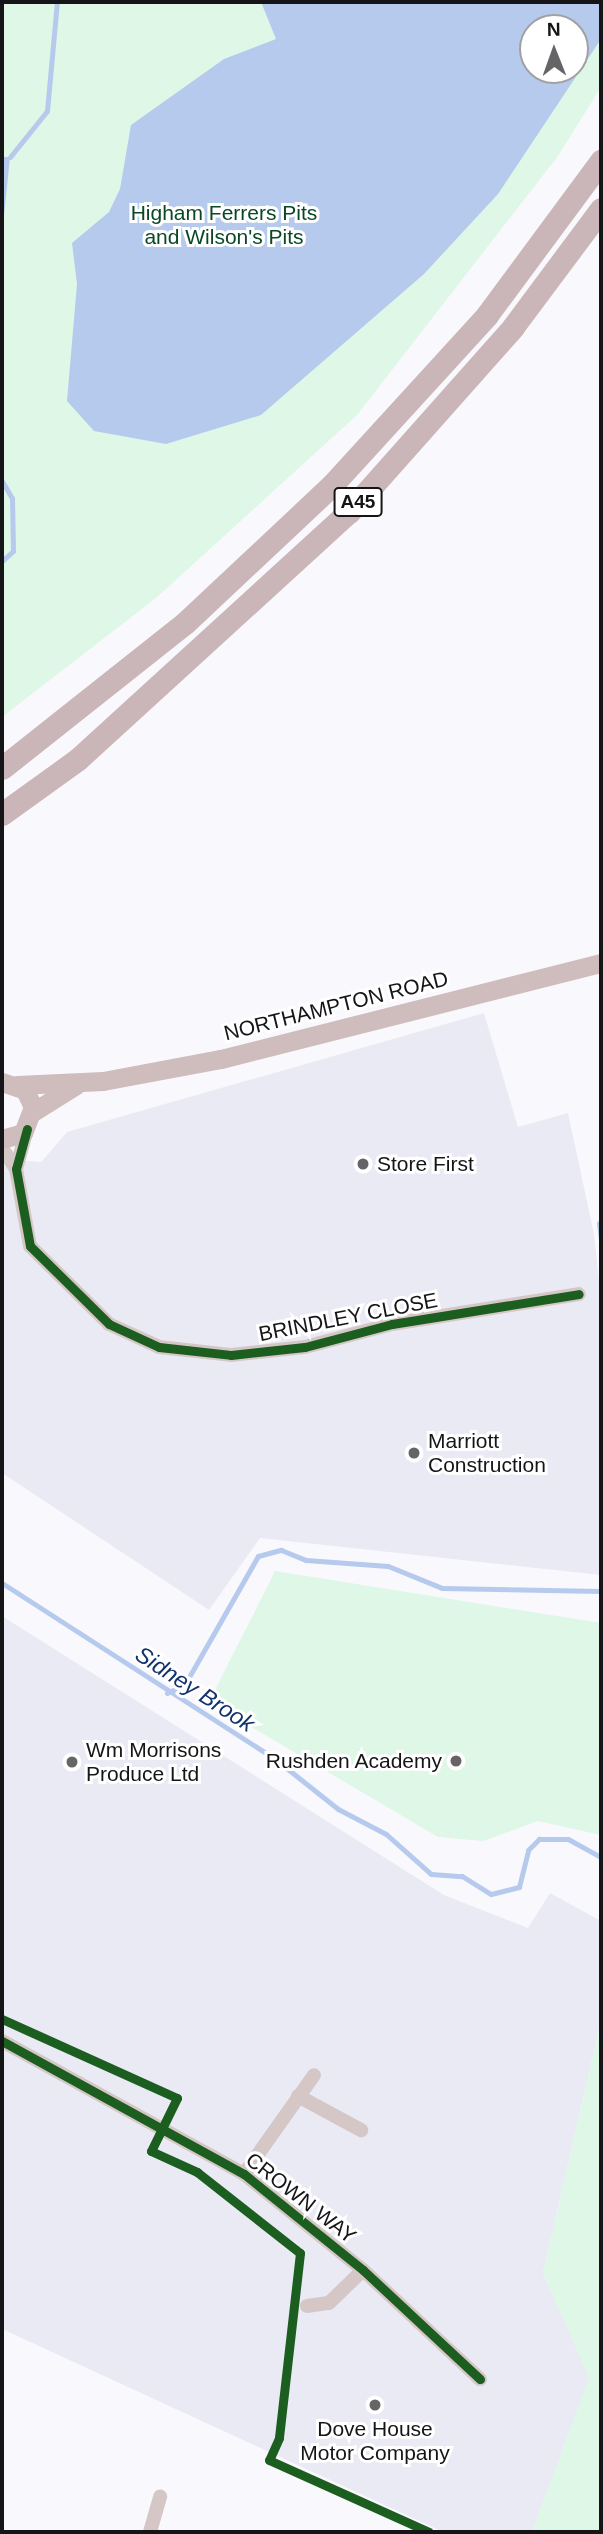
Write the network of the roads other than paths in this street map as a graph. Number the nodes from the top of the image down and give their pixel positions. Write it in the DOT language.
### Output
graph roads {
  1 [pos="601,161"];
  2 [pos="601,209"];
  3 [pos="2,768"];
  4 [pos="2,814"];
  5 [pos="601,963"];
  6 [pos="80,1083"];
  7 [pos="9,1084"];
  8 [pos="30,1120"];
  9 [pos="2,1139"];
  10 [pos="2,1148"];
  11 [pos="16,1169"];
  12 [pos="579,1294"];
  13 [pos="2,2041"];
  14 [pos="314,2075"];
  15 [pos="298,2096"];
  16 [pos="360,2130"];
  17 [pos="244,2174"];
  18 [pos="363,2270"];
  19 [pos="307,2306"];
  20 [pos="480,2379"];
  21 [pos="160,2496"];
  22 [pos="150,2532"];
  1 -- 3 [label="highway, A45"];
  2 -- 4 [label="highway, A45"];
  5 -- 6 [label="main road, NORTHAMPTON ROAD"];
  6 -- 7 [label="main road, NORTHAMPTON ROAD"];
  6 -- 8 [label="main road, NORTHAMPTON ROAD"];
  7 -- 8 [label="main road"];
  8 -- 9 [label="main road, NORTHAMPTON ROAD"];
  8 -- 11 [label="street, BRINDLEY CLOSE"];
  10 -- 11 [label="street, BRINDLEY CLOSE"];
  11 -- 12 [label="street, BRINDLEY CLOSE"];
  13 -- 17 [label="street, CROWN WAY"];
  14 -- 15 [label="street"];
  15 -- 16 [label="street"];
  15 -- 17 [label="street"];
  17 -- 18 [label="street, CROWN WAY"];
  18 -- 19 [label="street"];
  18 -- 20 [label="street, CROWN WAY"];
  21 -- 22 [label="street"];
}
